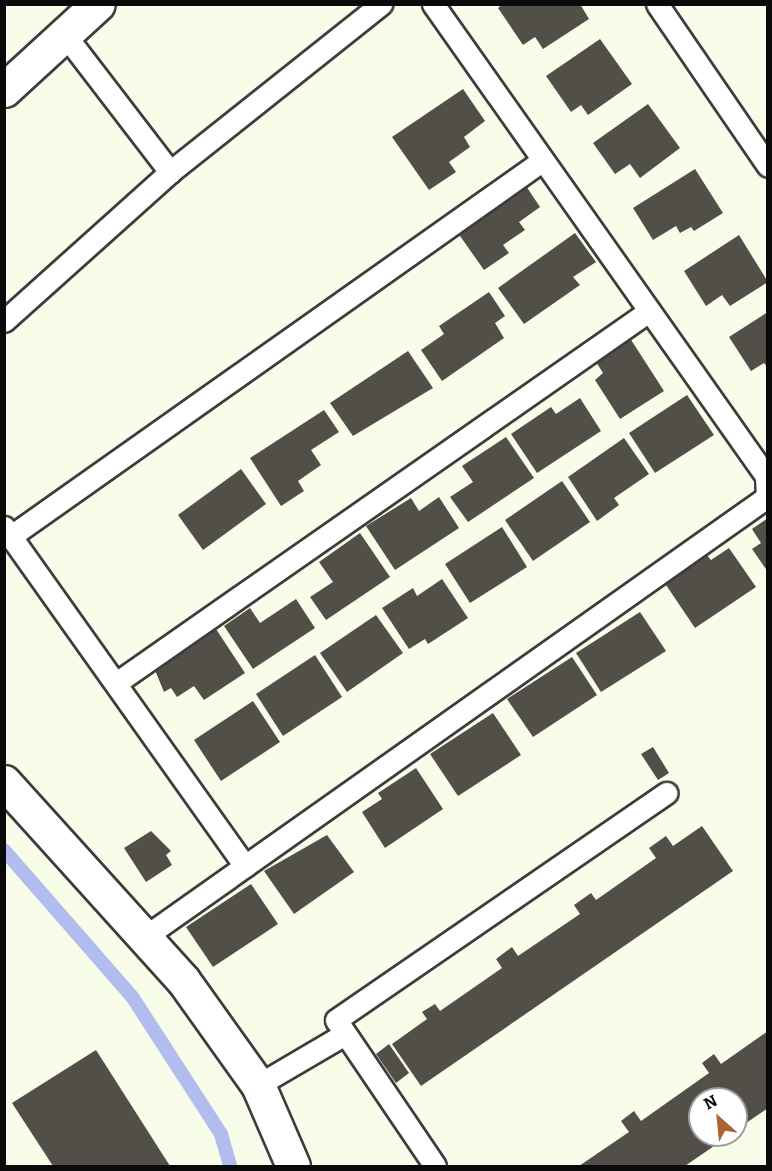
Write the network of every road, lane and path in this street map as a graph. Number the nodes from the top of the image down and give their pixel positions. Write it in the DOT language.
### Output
graph roads {
  1 [pos="98,4"];
  2 [pos="381,4"];
  3 [pos="433,4"];
  4 [pos="657,4"];
  5 [pos="64,35"];
  6 [pos="4,90"];
  7 [pos="543,160"];
  8 [pos="768,166"];
  9 [pos="170,172"];
  10 [pos="649,311"];
  11 [pos="4,321"];
  12 [pos="8,531"];
  13 [pos="116,683"];
  14 [pos="4,782"];
  15 [pos="666,793"];
  16 [pos="245,866"];
  17 [pos="146,936"];
  18 [pos="345,1034"];
  19 [pos="258,1085"];
  20 [pos="293,1167"];
  21 [pos="435,1167"];
  1 -- 5 [label="street"];
  2 -- 9 [label="lane"];
  3 -- 7 [label="lane"];
  4 -- 8 [label="lane"];
  5 -- 6 [label="street"];
  5 -- 9 [label="lane"];
  7 -- 10 [label="lane"];
  7 -- 12 [label="lane"];
  9 -- 11 [label="lane"];
  10 -- 13 [label="lane"];
  10 -- 16 [label="lane"];
  12 -- 13 [label="lane"];
  13 -- 16 [label="lane"];
  14 -- 17 [label="street"];
  15 -- 18 [label="lane"];
  16 -- 17 [label="lane"];
  17 -- 19 [label="street"];
  18 -- 19 [label="lane"];
  18 -- 21 [label="lane"];
  19 -- 20 [label="street"];
}
